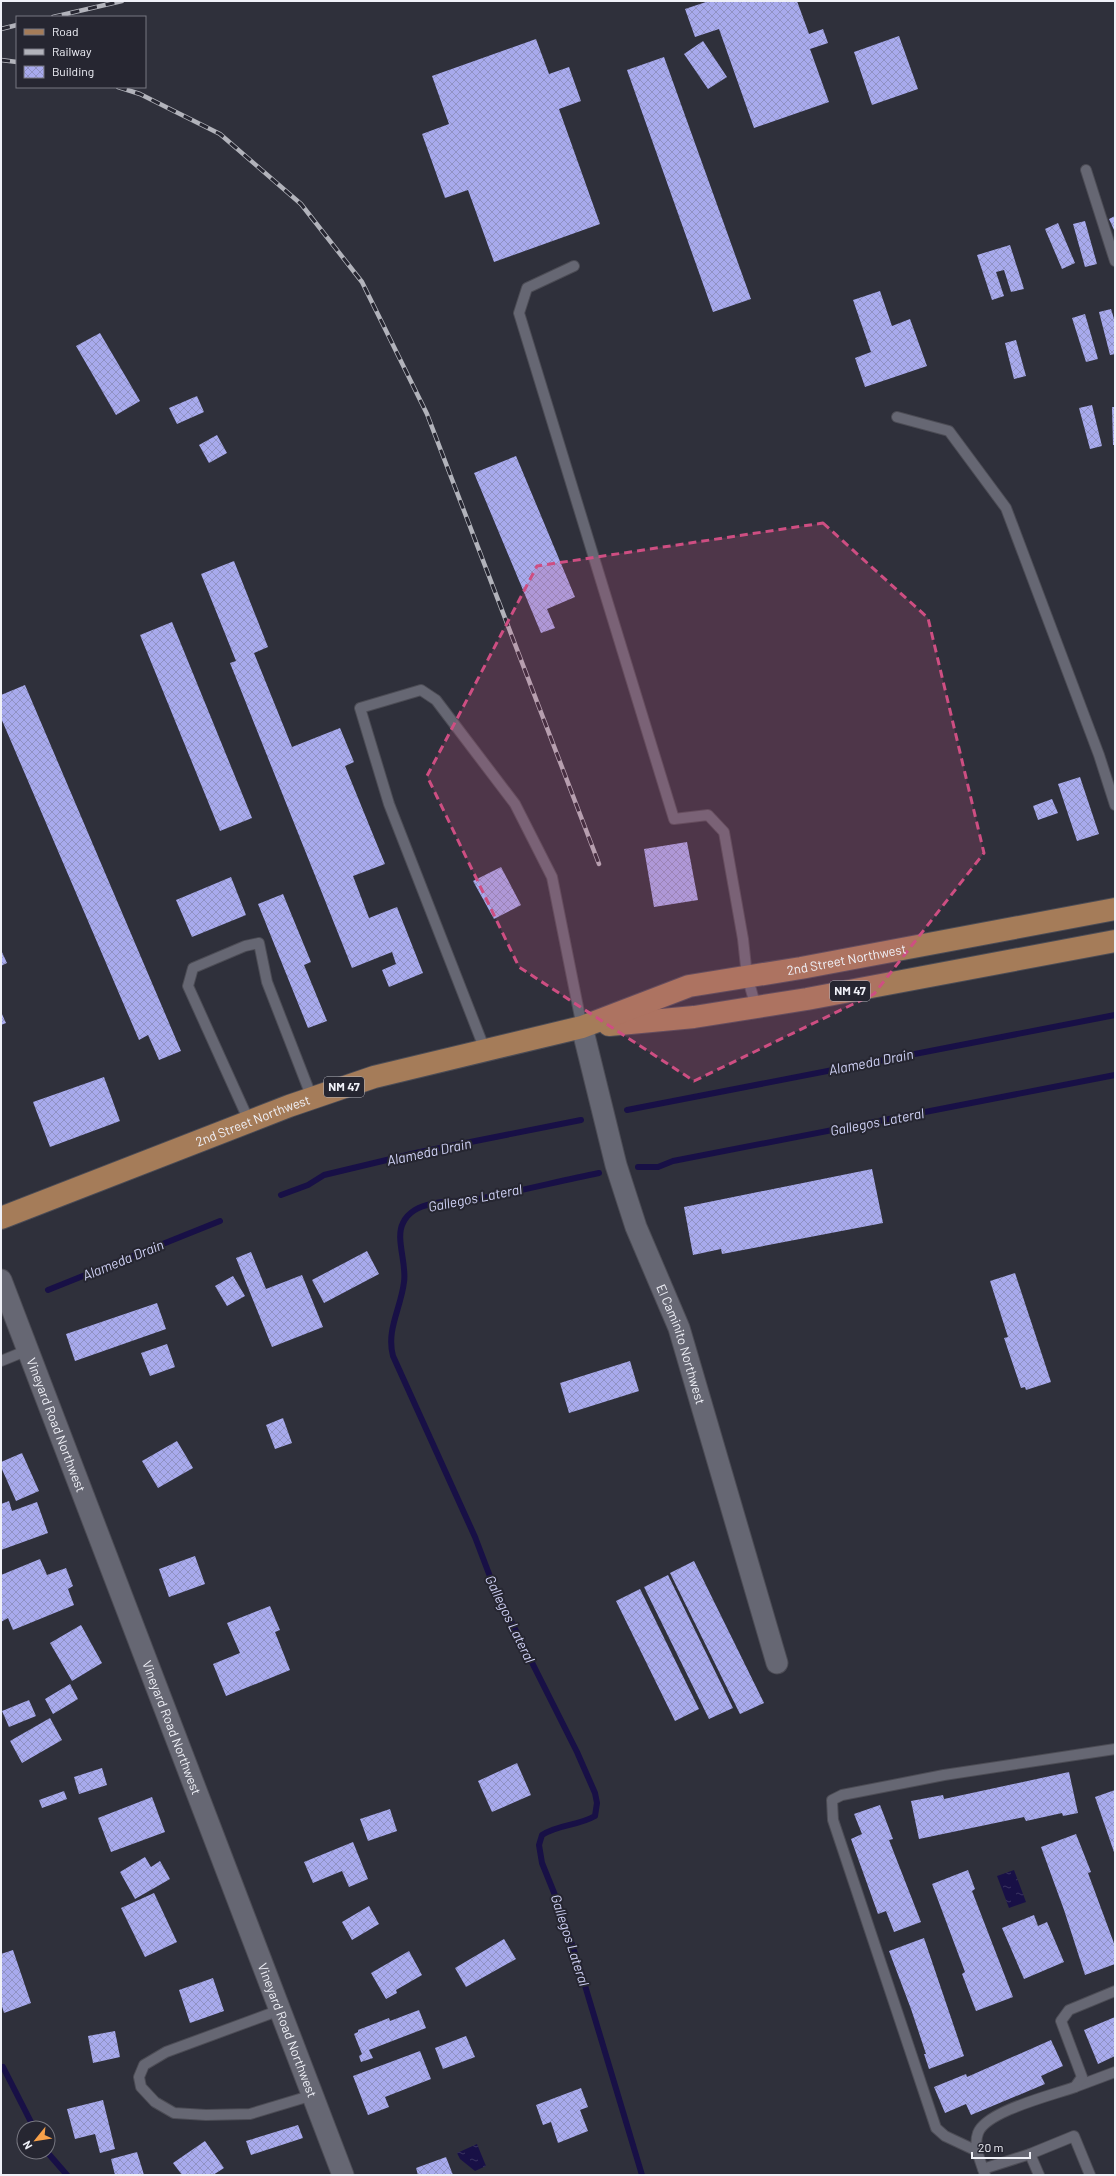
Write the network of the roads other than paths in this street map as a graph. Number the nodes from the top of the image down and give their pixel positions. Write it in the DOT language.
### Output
graph roads {
  1 [pos="1086,170"];
  2 [pos="1115,261"];
  3 [pos="574,266"];
  4 [pos="897,418"];
  5 [pos="1115,805"];
  6 [pos="1115,909"];
  7 [pos="1115,941"];
  8 [pos="747,976"];
  9 [pos="756,1007"];
  10 [pos="582,1027"];
  11 [pos="486,1050"];
  12 [pos="312,1098"];
  13 [pos="249,1121"];
  14 [pos="1,1218"];
  15 [pos="1,1280"];
  16 [pos="28,1350"];
  17 [pos="1,1361"];
  18 [pos="777,1663"];
  19 [pos="1115,1749"];
  20 [pos="1115,1992"];
  21 [pos="280,2010"];
  22 [pos="1115,2072"];
  23 [pos="1075,2088"];
  24 [pos="313,2095"];
  25 [pos="977,2151"];
  26 [pos="1030,2154"];
  27 [pos="984,2172"];
  28 [pos="343,2175"];
  29 [pos="1038,2175"];
  30 [pos="1090,2175"];
  1 -- 2 [label="lane"];
  3 -- 8 [label="lane"];
  4 -- 5 [label="lane"];
  6 -- 8 [label="main road, 2nd Street Northwest / NM 47"];
  7 -- 9 [label="main road, 2nd Street Northwest / NM 47"];
  8 -- 9 [label="lane"];
  8 -- 10 [label="main road, 2nd Street Northwest / NM 47"];
  9 -- 10 [label="main road, 2nd Street Northwest / NM 47"];
  10 -- 11 [label="main road, 2nd Street Northwest / NM 47"];
  10 -- 11 [label="lane"];
  10 -- 18 [label="street, El Caminito Northwest"];
  11 -- 12 [label="main road, 2nd Street Northwest / NM 47"];
  12 -- 13 [label="main road, 2nd Street Northwest / NM 47"];
  12 -- 13 [label="lane"];
  13 -- 14 [label="main road, 2nd Street Northwest / NM 47"];
  15 -- 16 [label="street, Vineyard Road Northwest"];
  16 -- 17 [label="lane"];
  16 -- 21 [label="street, Vineyard Road Northwest"];
  19 -- 25 [label="lane"];
  20 -- 23 [label="lane"];
  21 -- 24 [label="street, Vineyard Road Northwest"];
  21 -- 24 [label="lane"];
  22 -- 23 [label="lane"];
  23 -- 25 [label="lane"];
  24 -- 28 [label="street, Vineyard Road Northwest"];
  25 -- 27 [label="lane"];
  26 -- 27 [label="lane"];
  26 -- 29 [label="lane"];
  26 -- 30 [label="lane"];
}
